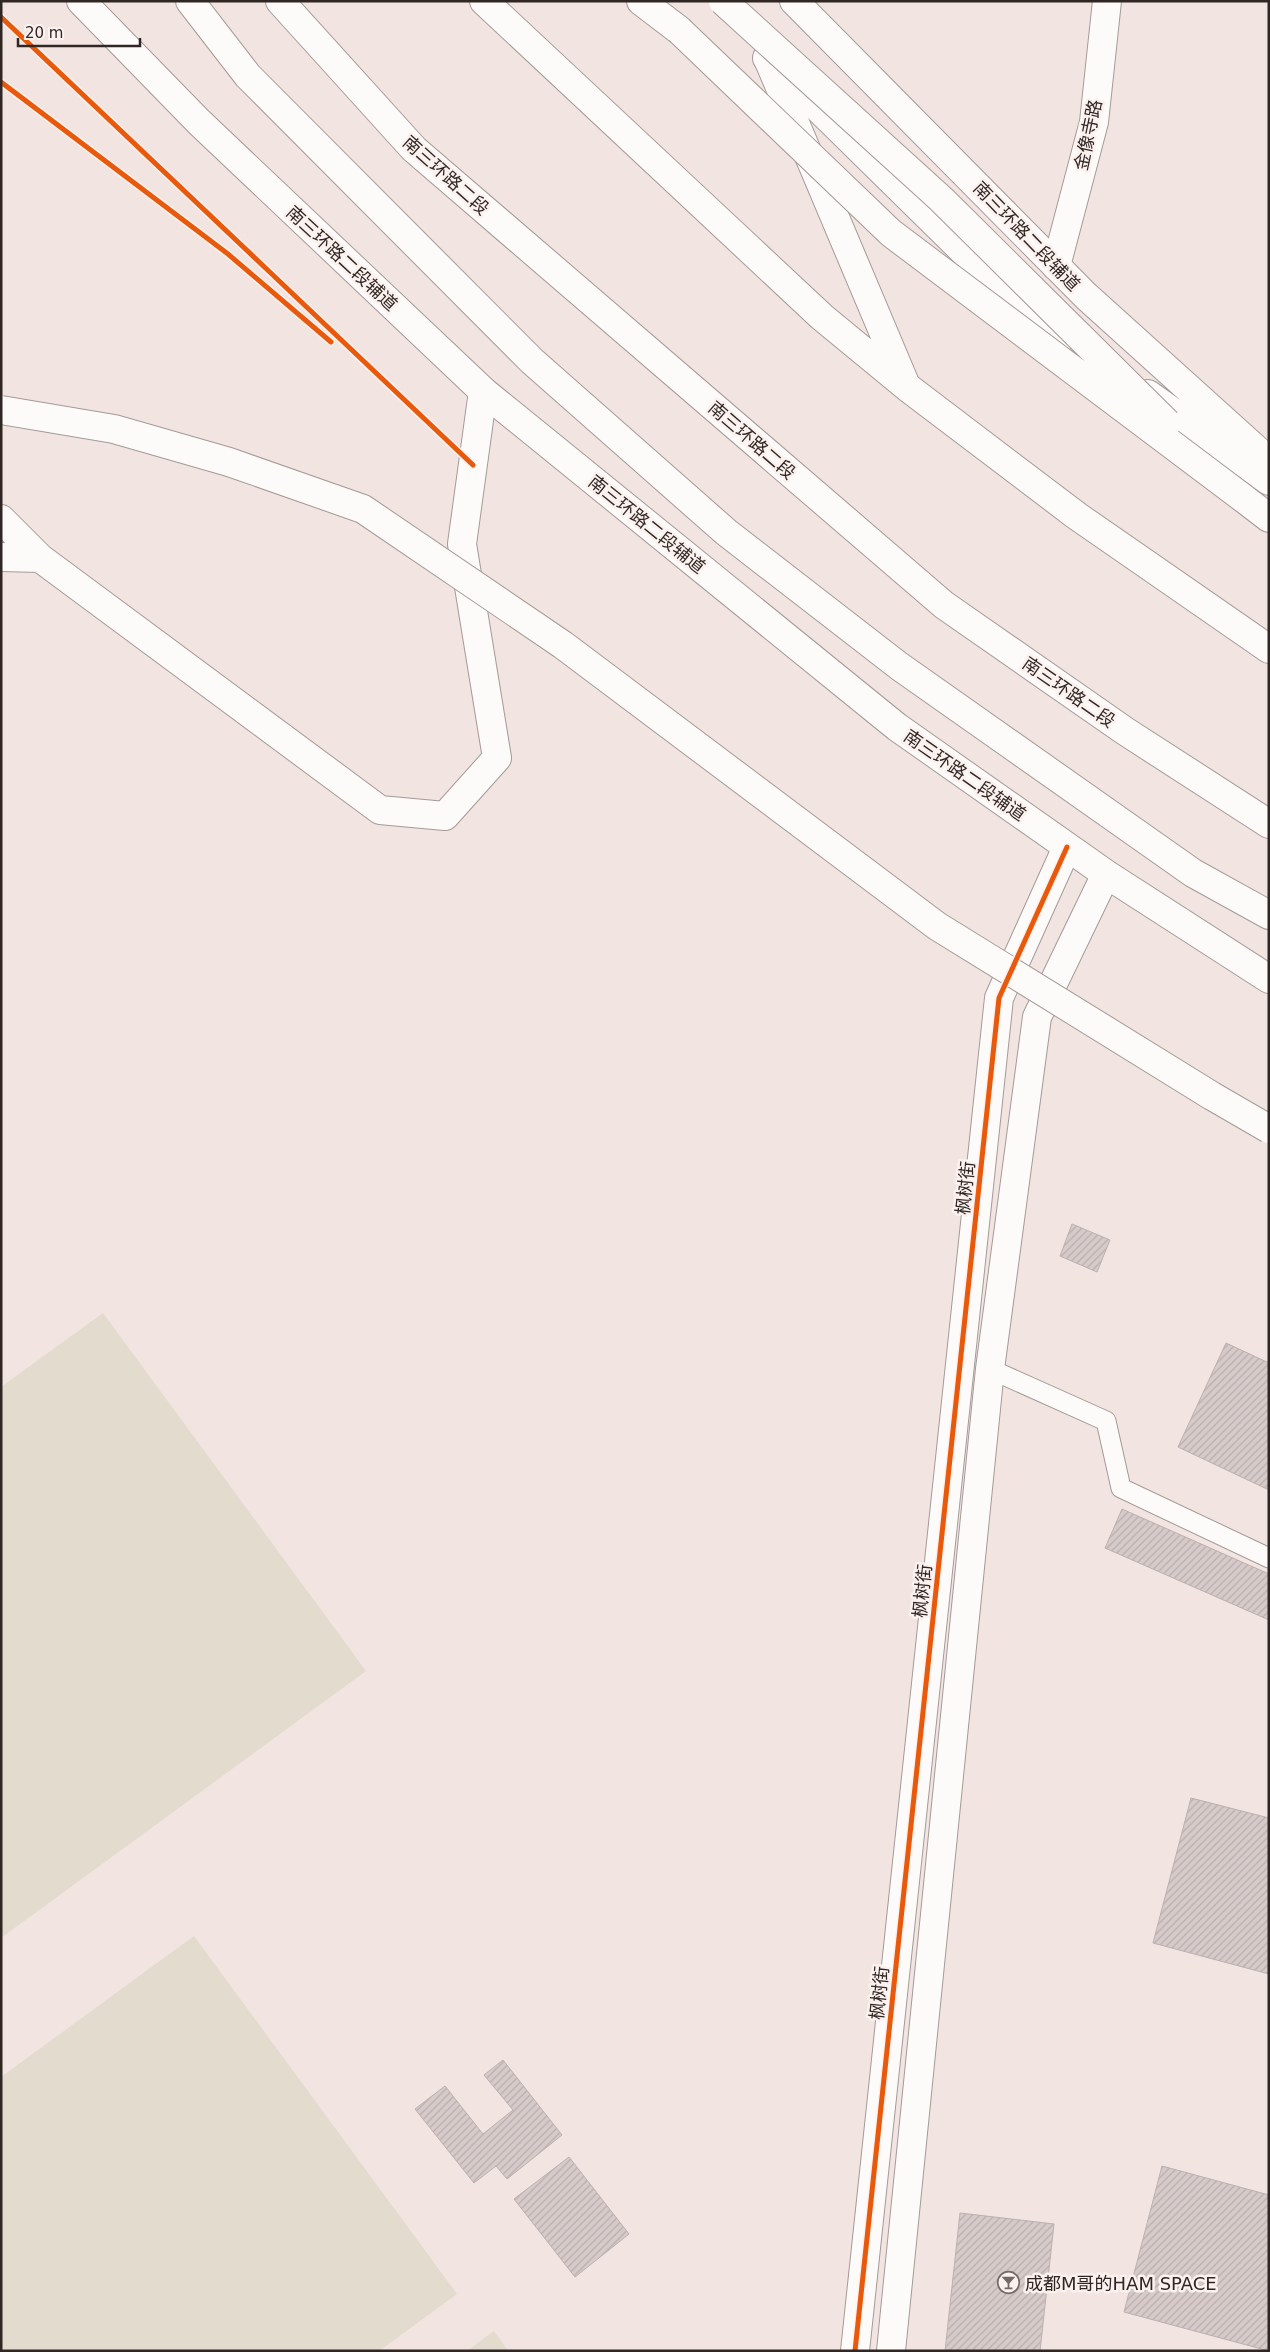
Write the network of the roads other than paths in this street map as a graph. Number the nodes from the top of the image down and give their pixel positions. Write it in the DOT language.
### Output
graph roads {
  1 [pos="81,1"];
  2 [pos="190,1"];
  3 [pos="280,1"];
  4 [pos="484,1"];
  5 [pos="641,1"];
  6 [pos="714,1"];
  7 [pos="724,1"];
  8 [pos="794,1"];
  9 [pos="1107,1"];
  10 [pos="768,59"];
  11 [pos="1056,266"];
  12 [pos="907,387"];
  13 [pos="483,391"];
  14 [pos="1,410"];
  15 [pos="1269,460"];
  16 [pos="1269,481"];
  17 [pos="1243,498"];
  18 [pos="1269,518"];
  19 [pos="1,519"];
  20 [pos="1,557"];
  21 [pos="40,558"];
  22 [pos="1269,649"];
  23 [pos="1269,824"];
  24 [pos="1067,847"];
  25 [pos="1106,874"];
  26 [pos="1269,914"];
  27 [pos="1269,979"];
  28 [pos="1269,1128"];
  29 [pos="990,1369"];
  30 [pos="1269,1558"];
  31 [pos="855,2351"];
  32 [pos="891,2351"];
  1 -- 13 [label="main road, 南三环路二段辅道"];
  2 -- 26 [label="main road"];
  3 -- 23 [label="main road, 南三环路二段"];
  4 -- 12 [label="main road"];
  5 -- 17 [label="main road, bridge"];
  6 -- 10 [label="main road"];
  7 -- 17 [label="main road, bridge"];
  8 -- 11 [label="main road, 南三环路二段辅道"];
  9 -- 11 [label="main road, 金像寺路"];
  10 -- 12 [label="main road"];
  10 -- 16 [label="main road"];
  11 -- 15 [label="main road, 南三环路二段辅道"];
  12 -- 22 [label="main road"];
  13 -- 21 [label="main road"];
  13 -- 24 [label="main road, 南三环路二段辅道"];
  14 -- 28 [label="main road, bridge"];
  17 -- 18 [label="main road"];
  19 -- 21 [label="main road"];
  20 -- 21 [label="main road"];
  24 -- 25 [label="main road, 南三环路二段辅道"];
  24 -- 31 [label="main road, 枫树街"];
  25 -- 27 [label="main road, 南三环路二段辅道"];
  25 -- 29 [label="main road"];
  29 -- 30 [label="lane"];
  29 -- 32 [label="main road"];
}
